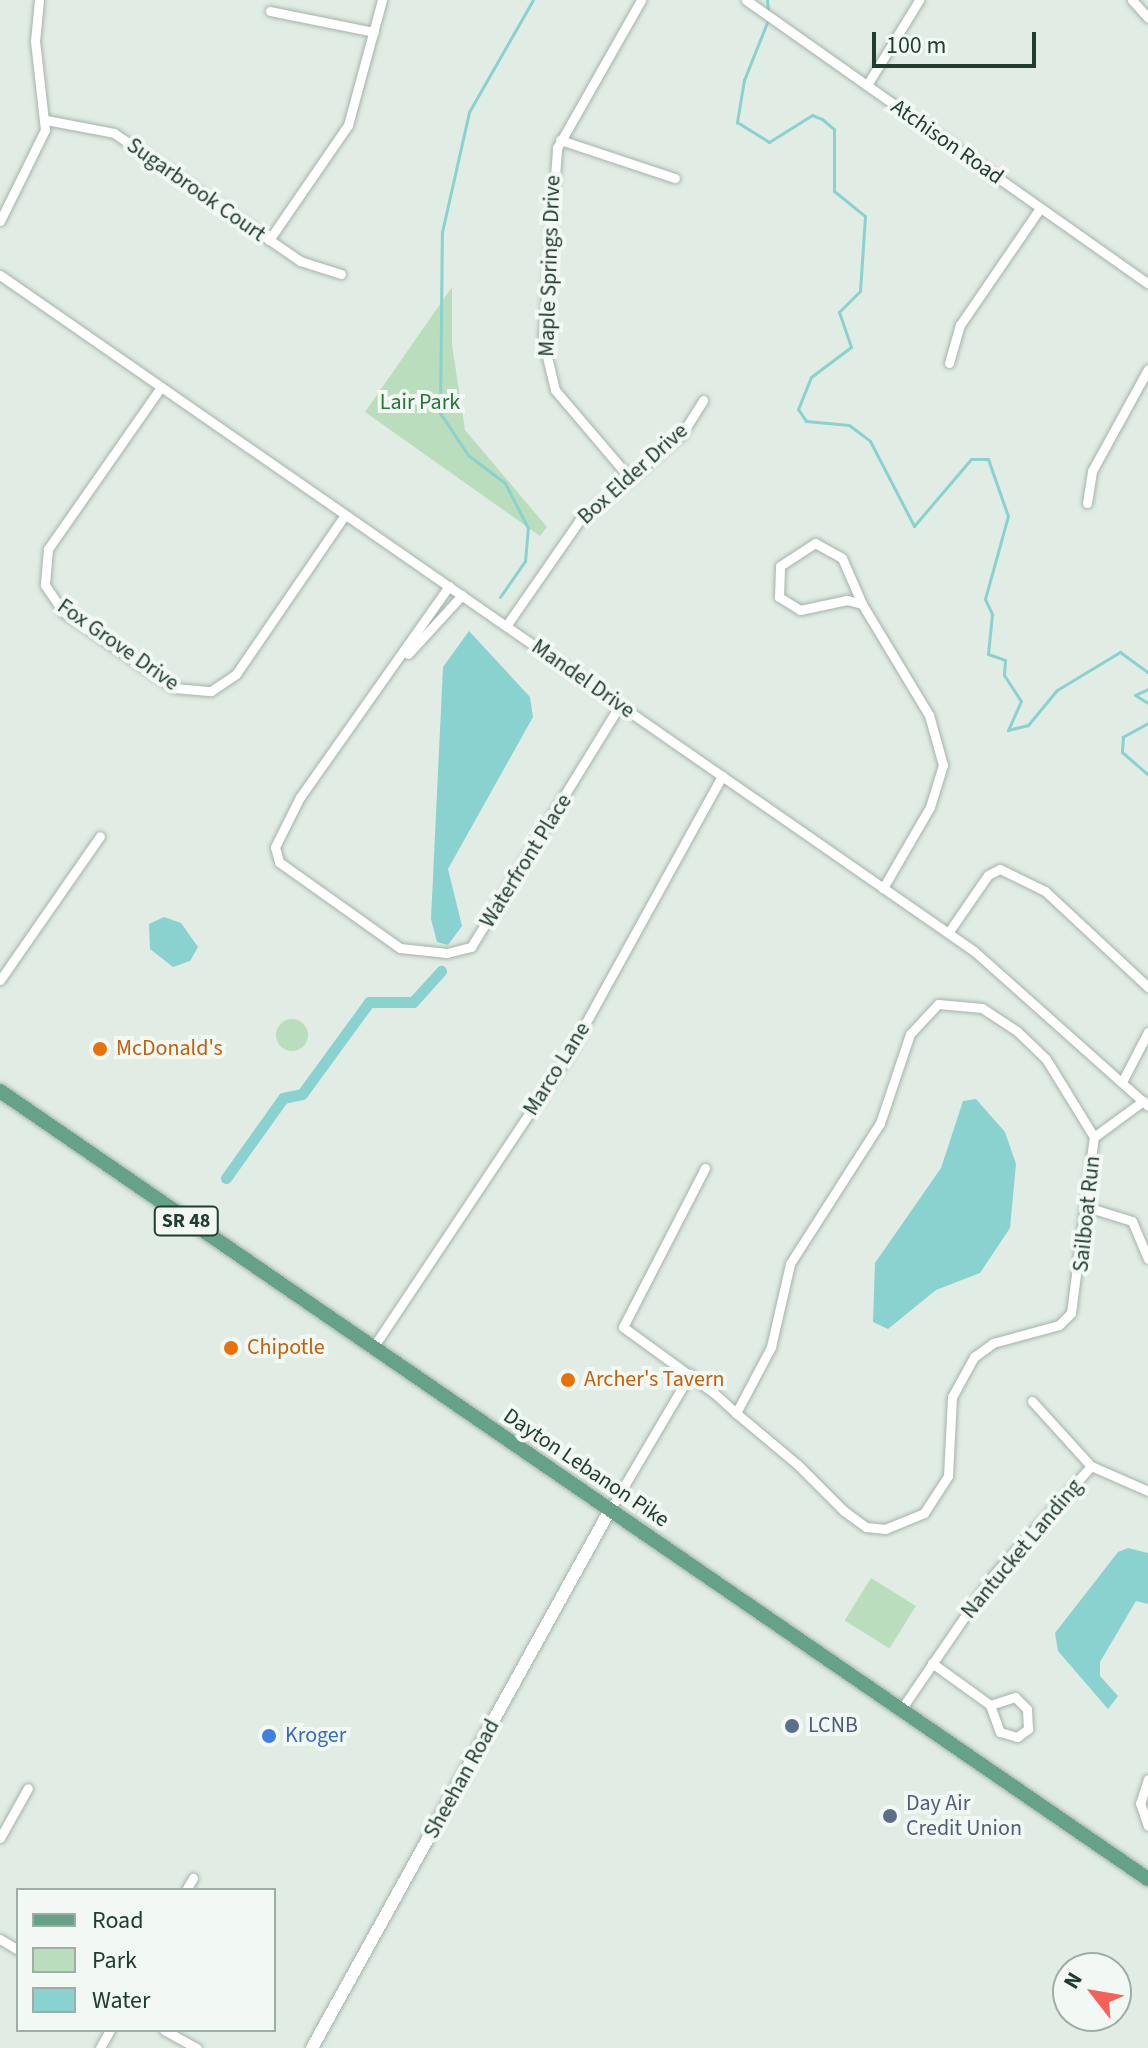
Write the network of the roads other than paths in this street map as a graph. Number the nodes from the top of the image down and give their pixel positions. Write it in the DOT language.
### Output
graph roads {
  1 [pos="39,0"];
  2 [pos="382,0"];
  3 [pos="641,0"];
  4 [pos="746,0"];
  5 [pos="919,0"];
  6 [pos="1132,0"];
  7 [pos="270,11"];
  8 [pos="1148,18"];
  9 [pos="374,32"];
  10 [pos="867,85"];
  11 [pos="46,120"];
  12 [pos="560,140"];
  13 [pos="675,178"];
  14 [pos="1040,208"];
  15 [pos="0,221"];
  16 [pos="269,240"];
  17 [pos="341,274"];
  18 [pos="0,275"];
  19 [pos="1148,284"];
  20 [pos="949,363"];
  21 [pos="1148,369"];
  22 [pos="161,387"];
  23 [pos="703,400"];
  24 [pos="629,477"];
  25 [pos="1087,503"];
  26 [pos="345,515"];
  27 [pos="449,586"];
  28 [pos="462,595"];
  29 [pos="862,604"];
  30 [pos="506,626"];
  31 [pos="402,658"];
  32 [pos="620,705"];
  33 [pos="722,776"];
  34 [pos="100,836"];
  35 [pos="883,888"];
  36 [pos="948,933"];
  37 [pos="0,980"];
  38 [pos="1148,987"];
  39 [pos="1148,1032"];
  40 [pos="1123,1080"];
  41 [pos="0,1091"];
  42 [pos="1146,1103"];
  43 [pos="1094,1137"];
  44 [pos="705,1168"];
  45 [pos="1087,1207"];
  46 [pos="1148,1259"];
  47 [pos="372,1349"];
  48 [pos="690,1374"];
  49 [pos="1032,1401"];
  50 [pos="736,1413"];
  51 [pos="1091,1466"];
  52 [pos="1148,1491"];
  53 [pos="610,1510"];
  54 [pos="932,1663"];
  55 [pos="990,1705"];
  56 [pos="900,1711"];
  57 [pos="1148,1779"];
  58 [pos="28,1788"];
  59 [pos="1148,1826"];
  60 [pos="0,1838"];
  61 [pos="193,1878"];
  62 [pos="1148,1879"];
  63 [pos="187,1888"];
  64 [pos="168,2032"];
  65 [pos="197,2048"];
  66 [pos="312,2048"];
  1 -- 11 [label="street"];
  2 -- 9 [label="street"];
  3 -- 12 [label="street, Maple Springs Drive"];
  4 -- 10 [label="street, Atchison Road"];
  5 -- 10 [label="street"];
  6 -- 8 [label="street"];
  7 -- 9 [label="street"];
  9 -- 16 [label="street"];
  10 -- 14 [label="street, Atchison Road"];
  11 -- 15 [label="street"];
  11 -- 16 [label="street, Sugarbrook Court"];
  12 -- 13 [label="street"];
  12 -- 24 [label="street, Maple Springs Drive"];
  14 -- 19 [label="street, Atchison Road"];
  14 -- 20 [label="street"];
  16 -- 17 [label="street, Sugarbrook Court"];
  18 -- 22 [label="street, Mandel Drive"];
  21 -- 25 [label="street"];
  22 -- 26 [label="street, Mandel Drive"];
  22 -- 26 [label="street, Fox Grove Drive"];
  23 -- 24 [label="street, Box Elder Drive"];
  24 -- 30 [label="street, Box Elder Drive"];
  26 -- 27 [label="street, Mandel Drive"];
  27 -- 28 [label="street, Mandel Drive"];
  27 -- 31 [label="street, Waterfront Place"];
  28 -- 30 [label="street, Mandel Drive"];
  28 -- 31 [label="street, Waterfront Place"];
  29 -- 29 [label="street"];
  29 -- 35 [label="street"];
  30 -- 32 [label="street, Mandel Drive"];
  31 -- 32 [label="street, Waterfront Place"];
  32 -- 33 [label="street, Mandel Drive"];
  33 -- 35 [label="street, Mandel Drive"];
  33 -- 47 [label="street, Marco Lane"];
  34 -- 37 [label="street"];
  35 -- 36 [label="street, Mandel Drive"];
  36 -- 38 [label="street"];
  36 -- 40 [label="street, Mandel Drive"];
  39 -- 40 [label="street"];
  40 -- 42 [label="street, Mandel Drive"];
  41 -- 47 [label="main road, Dayton Lebanon Pike / SR 48"];
  42 -- 43 [label="street"];
  43 -- 45 [label="street, Sailboat Run"];
  43 -- 50 [label="street, Sailboat Run"];
  44 -- 48 [label="street, Sailboat Run"];
  45 -- 46 [label="street"];
  45 -- 50 [label="street, Sailboat Run"];
  47 -- 53 [label="main road, Dayton Lebanon Pike / SR 48"];
  48 -- 50 [label="street, Sailboat Run"];
  48 -- 53 [label="street"];
  49 -- 51 [label="street"];
  51 -- 52 [label="street"];
  51 -- 54 [label="street, Nantucket Landing"];
  53 -- 56 [label="main road, Dayton Lebanon Pike / SR 48"];
  53 -- 66 [label="street, Sheehan Road"];
  54 -- 55 [label="street"];
  54 -- 56 [label="street, Nantucket Landing"];
  55 -- 55 [label="street"];
  56 -- 62 [label="main road, Dayton Lebanon Pike / SR 48"];
  57 -- 59 [label="street"];
  58 -- 60 [label="street"];
  61 -- 63 [label="street"];
  64 -- 65 [label="street"];
}
